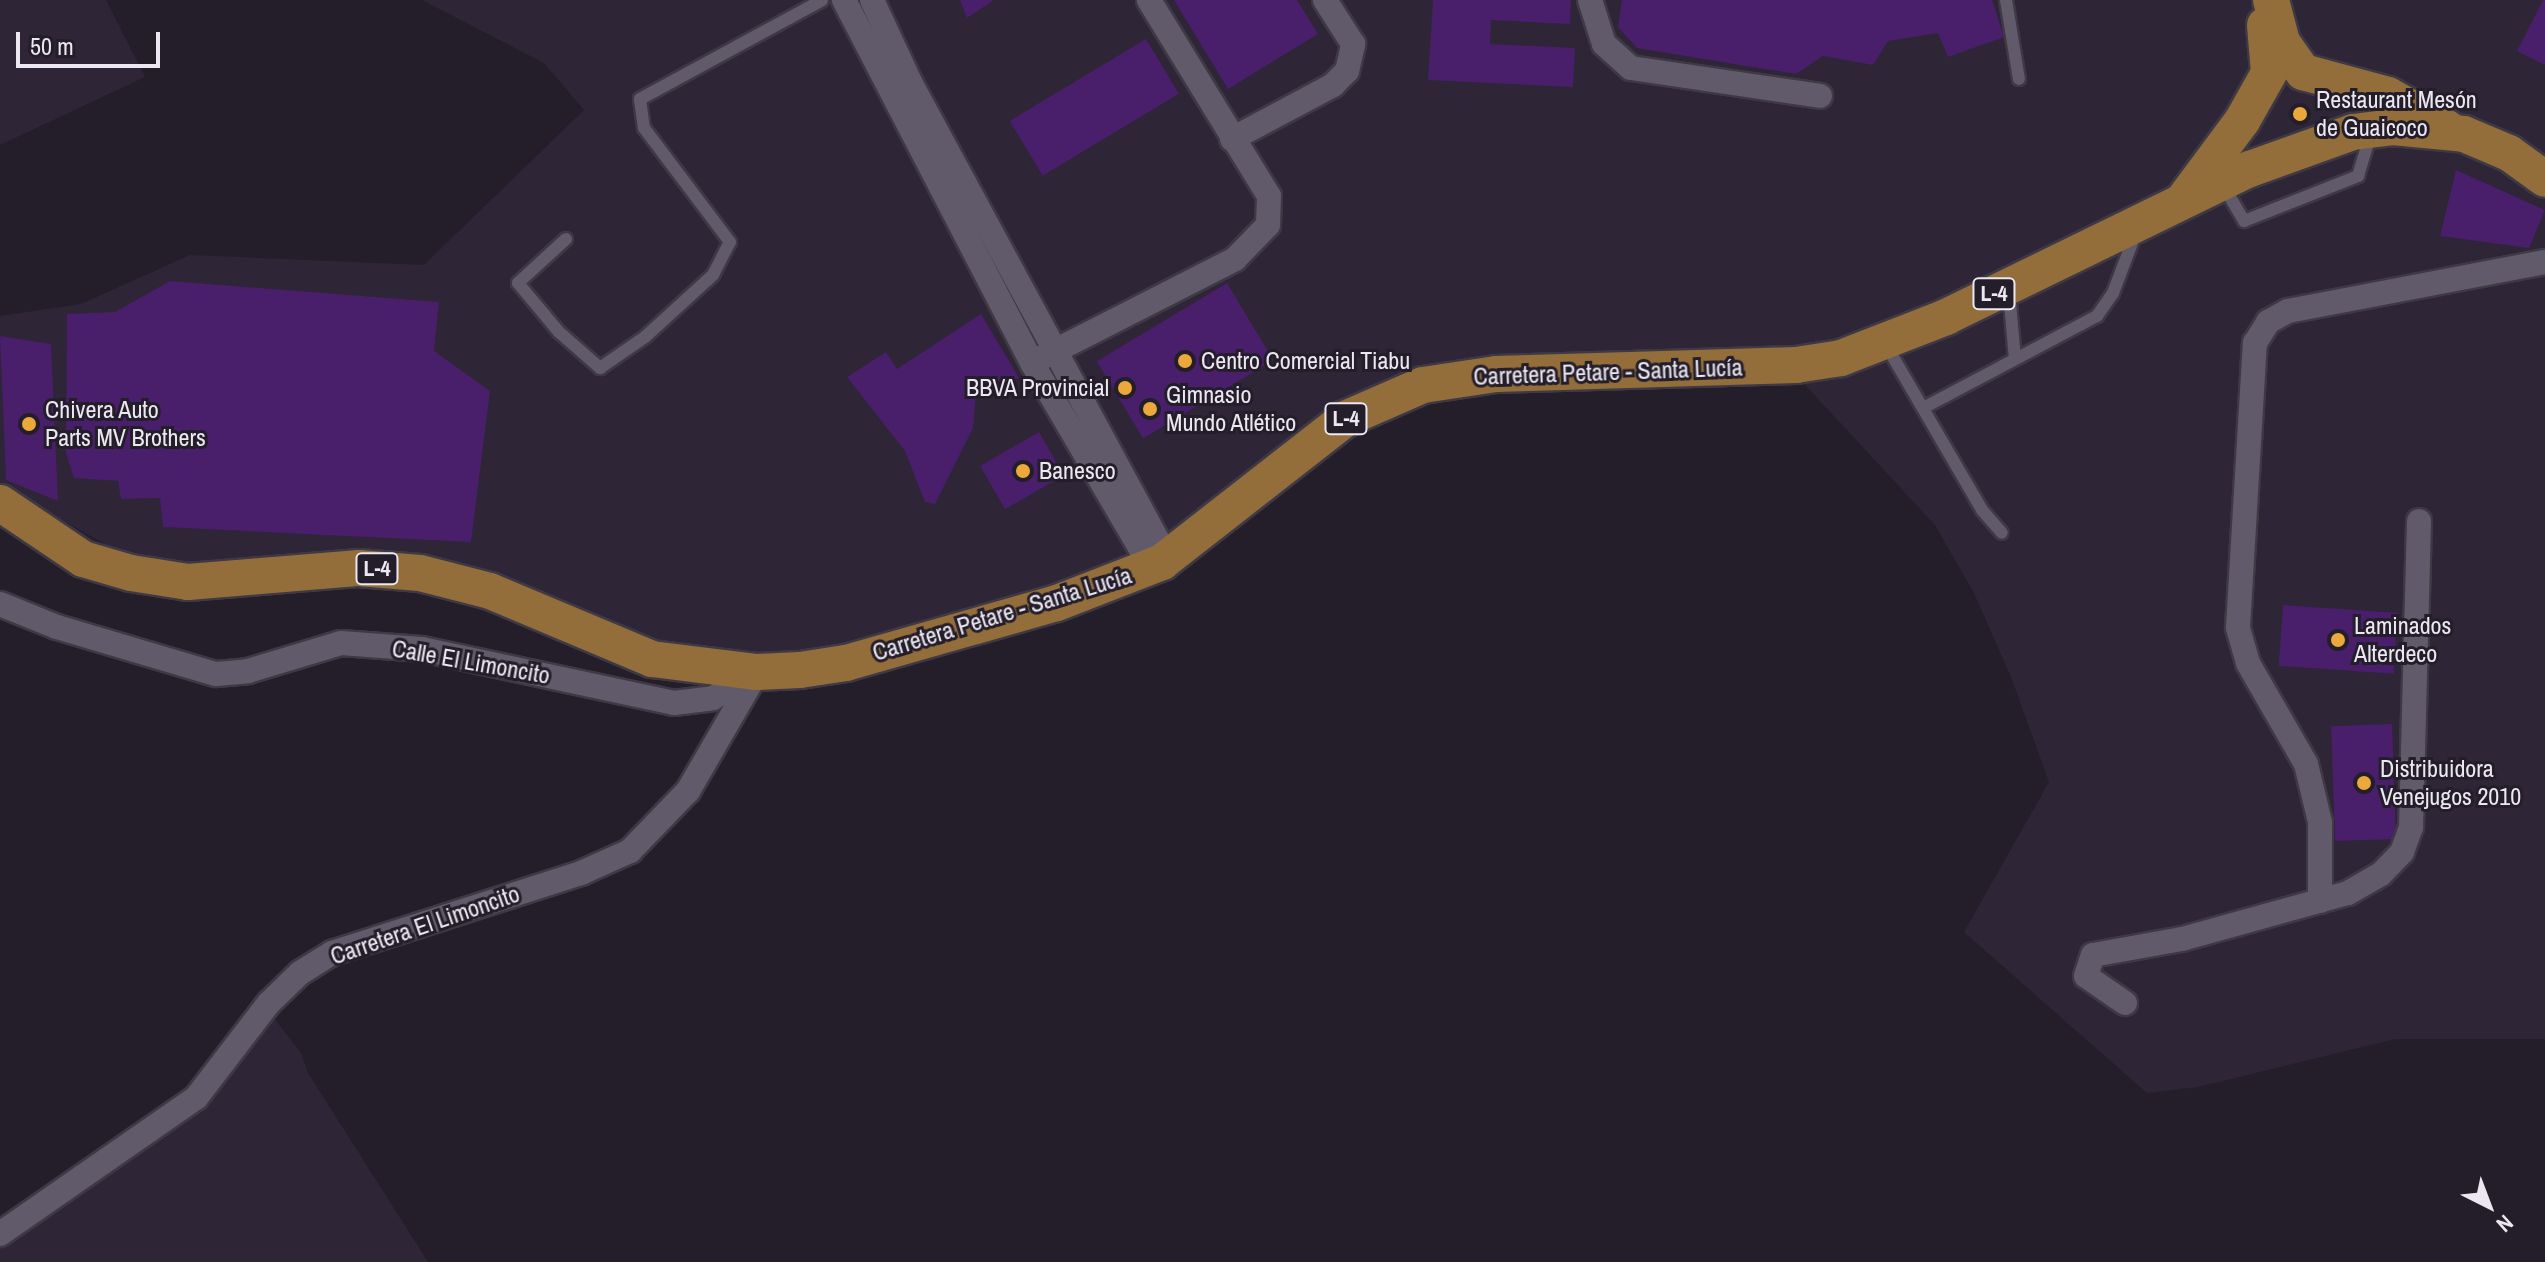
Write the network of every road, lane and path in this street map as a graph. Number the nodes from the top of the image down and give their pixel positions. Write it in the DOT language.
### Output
graph roads {
  1 [pos="822,0"];
  2 [pos="844,0"];
  3 [pos="872,0"];
  4 [pos="1149,0"];
  5 [pos="1325,0"];
  6 [pos="1590,0"];
  7 [pos="2006,0"];
  8 [pos="2263,0"];
  9 [pos="2271,0"];
  10 [pos="2019,79"];
  11 [pos="1820,96"];
  12 [pos="2372,129"];
  13 [pos="2455,133"];
  14 [pos="1232,139"];
  15 [pos="2545,179"];
  16 [pos="2221,182"];
  17 [pos="2183,200"];
  18 [pos="2141,220"];
  19 [pos="566,239"];
  20 [pos="2545,262"];
  21 [pos="2009,287"];
  22 [pos="1886,345"];
  23 [pos="1055,352"];
  24 [pos="2015,359"];
  25 [pos="1032,363"];
  26 [pos="1925,407"];
  27 [pos="0,503"];
  28 [pos="2419,521"];
  29 [pos="2002,533"];
  30 [pos="1162,562"];
  31 [pos="0,604"];
  32 [pos="757,672"];
  33 [pos="2320,901"];
  34 [pos="2125,1003"];
  35 [pos="0,1234"];
  1 -- 19 [label="lane"];
  2 -- 25 [label="street"];
  3 -- 23 [label="street"];
  4 -- 14 [label="street"];
  5 -- 14 [label="street"];
  6 -- 11 [label="street"];
  7 -- 10 [label="lane"];
  8 -- 17 [label="main road"];
  9 -- 13 [label="main road"];
  12 -- 13 [label="main road, Carretera Petare - Santa Lucía / L-4"];
  12 -- 16 [label="main road, Carretera Petare - Santa Lucía / L-4"];
  12 -- 16 [label="lane"];
  13 -- 15 [label="main road, Carretera Petare - Santa Lucía / L-4"];
  14 -- 23 [label="street"];
  16 -- 17 [label="main road, Carretera Petare - Santa Lucía / L-4"];
  17 -- 18 [label="main road, Carretera Petare - Santa Lucía / L-4"];
  18 -- 21 [label="main road, Carretera Petare - Santa Lucía / L-4"];
  18 -- 24 [label="lane"];
  20 -- 33 [label="street"];
  21 -- 22 [label="main road, Carretera Petare - Santa Lucía / L-4"];
  21 -- 24 [label="lane"];
  22 -- 26 [label="lane"];
  22 -- 30 [label="main road, Carretera Petare - Santa Lucía / L-4"];
  23 -- 25 [label="street"];
  23 -- 30 [label="street"];
  24 -- 26 [label="lane"];
  25 -- 30 [label="street"];
  26 -- 29 [label="lane"];
  27 -- 32 [label="main road, Carretera Petare - Santa Lucía / L-4"];
  28 -- 33 [label="street"];
  30 -- 32 [label="main road, Carretera Petare - Santa Lucía / L-4"];
  31 -- 32 [label="street, Calle El Limoncito"];
  32 -- 35 [label="street, Carretera El Limoncito"];
  33 -- 34 [label="street"];
}
